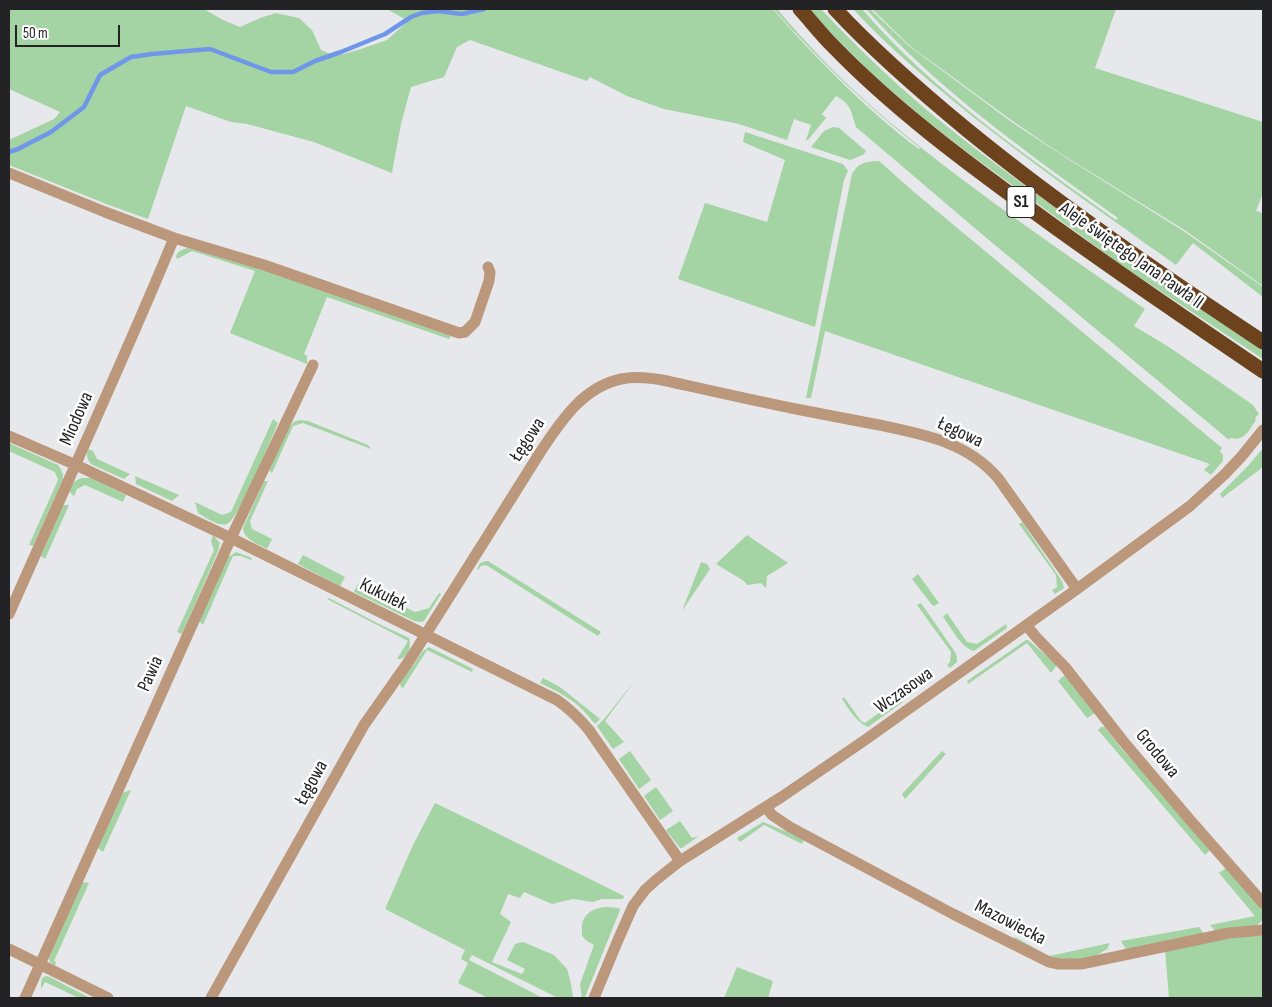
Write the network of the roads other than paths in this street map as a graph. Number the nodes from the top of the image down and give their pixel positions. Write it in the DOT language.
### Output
graph roads {
  1 [pos="800,9"];
  2 [pos="835,9"];
  3 [pos="9,173"];
  4 [pos="174,238"];
  5 [pos="488,267"];
  6 [pos="1263,342"];
  7 [pos="313,365"];
  8 [pos="1263,371"];
  9 [pos="1263,430"];
  10 [pos="9,436"];
  11 [pos="76,465"];
  12 [pos="231,538"];
  13 [pos="1077,589"];
  14 [pos="9,614"];
  15 [pos="1026,626"];
  16 [pos="426,635"];
  17 [pos="766,807"];
  18 [pos="680,861"];
  19 [pos="1263,903"];
  20 [pos="1263,930"];
  21 [pos="9,949"];
  22 [pos="40,965"];
  23 [pos="25,998"];
  24 [pos="108,998"];
  25 [pos="211,998"];
  26 [pos="594,998"];
  1 -- 8 [label="highway, Aleje świętego Jana Pawła II / S1"];
  2 -- 6 [label="highway, Aleje świętego Jana Pawła II / S1"];
  3 -- 4 [label="street"];
  4 -- 5 [label="street"];
  4 -- 11 [label="street, Miodowa"];
  7 -- 12 [label="street, Pawia"];
  9 -- 13 [label="street, Wczasowa"];
  10 -- 11 [label="street, Kukułek"];
  11 -- 12 [label="street, Kukułek"];
  11 -- 14 [label="street, Miodowa"];
  12 -- 16 [label="street, Kukułek"];
  12 -- 22 [label="street, Pawia"];
  13 -- 15 [label="street, Wczasowa"];
  13 -- 16 [label="street, Łęgowa"];
  15 -- 17 [label="street, Wczasowa"];
  15 -- 19 [label="street, Grodowa"];
  16 -- 18 [label="street, Kukułek"];
  16 -- 25 [label="street, Łęgowa"];
  17 -- 18 [label="street, Wczasowa"];
  17 -- 20 [label="street, Mazowiecka"];
  18 -- 26 [label="street, Wczasowa"];
  21 -- 22 [label="street"];
  22 -- 23 [label="street, Pawia"];
  22 -- 24 [label="street"];
}
